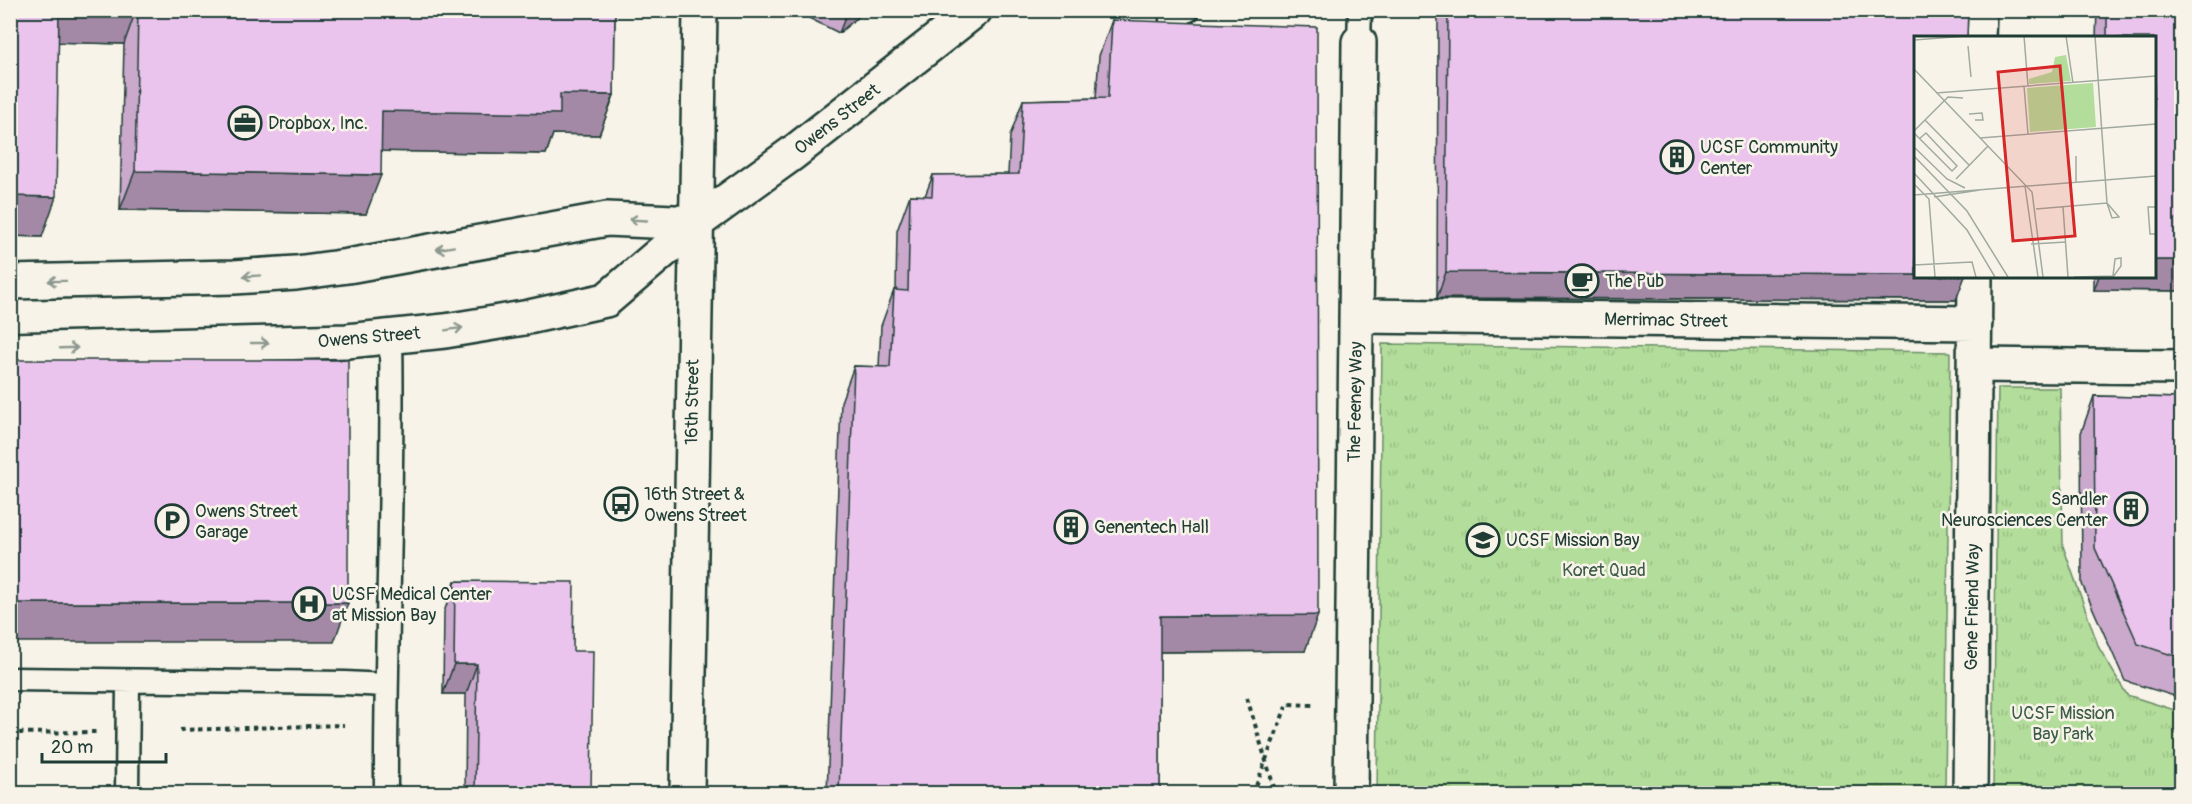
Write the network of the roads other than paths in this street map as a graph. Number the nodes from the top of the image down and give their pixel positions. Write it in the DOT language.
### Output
graph roads {
  1 [pos="700,10"];
  2 [pos="975,10"];
  3 [pos="1979,10"];
  4 [pos="1360,26"];
  5 [pos="1978,36"];
  6 [pos="696,223"];
  7 [pos="1976,278"];
  8 [pos="10,282"];
  9 [pos="1356,316"];
  10 [pos="1975,323"];
  11 [pos="391,337"];
  12 [pos="10,350"];
  13 [pos="1975,365"];
  14 [pos="2181,367"];
  15 [pos="10,679"];
  16 [pos="128,681"];
  17 [pos="386,685"];
  18 [pos="127,794"];
  19 [pos="386,794"];
  20 [pos="687,794"];
  21 [pos="1352,794"];
  22 [pos="1970,794"];
  1 -- 6 [label="street, 16th Street"];
  2 -- 6 [label="street, Owens Street"];
  3 -- 5 [label="street"];
  4 -- 9 [label="street, The Feeney Way"];
  6 -- 8 [label="street, one-way"];
  11 -- 6 [label="street, Owens Street, one-way"];
  6 -- 20 [label="street, 16th Street"];
  7 -- 10 [label="street, Gene Friend Way"];
  9 -- 10 [label="street, Merrimac Street"];
  9 -- 21 [label="street, The Feeney Way"];
  10 -- 13 [label="street, Gene Friend Way"];
  12 -- 11 [label="street, Owens Street, one-way"];
  11 -- 17 [label="lane"];
  13 -- 14 [label="street"];
  13 -- 22 [label="street, Gene Friend Way"];
  15 -- 16 [label="lane"];
  16 -- 17 [label="lane"];
  16 -- 18 [label="lane"];
  17 -- 19 [label="lane"];
}
